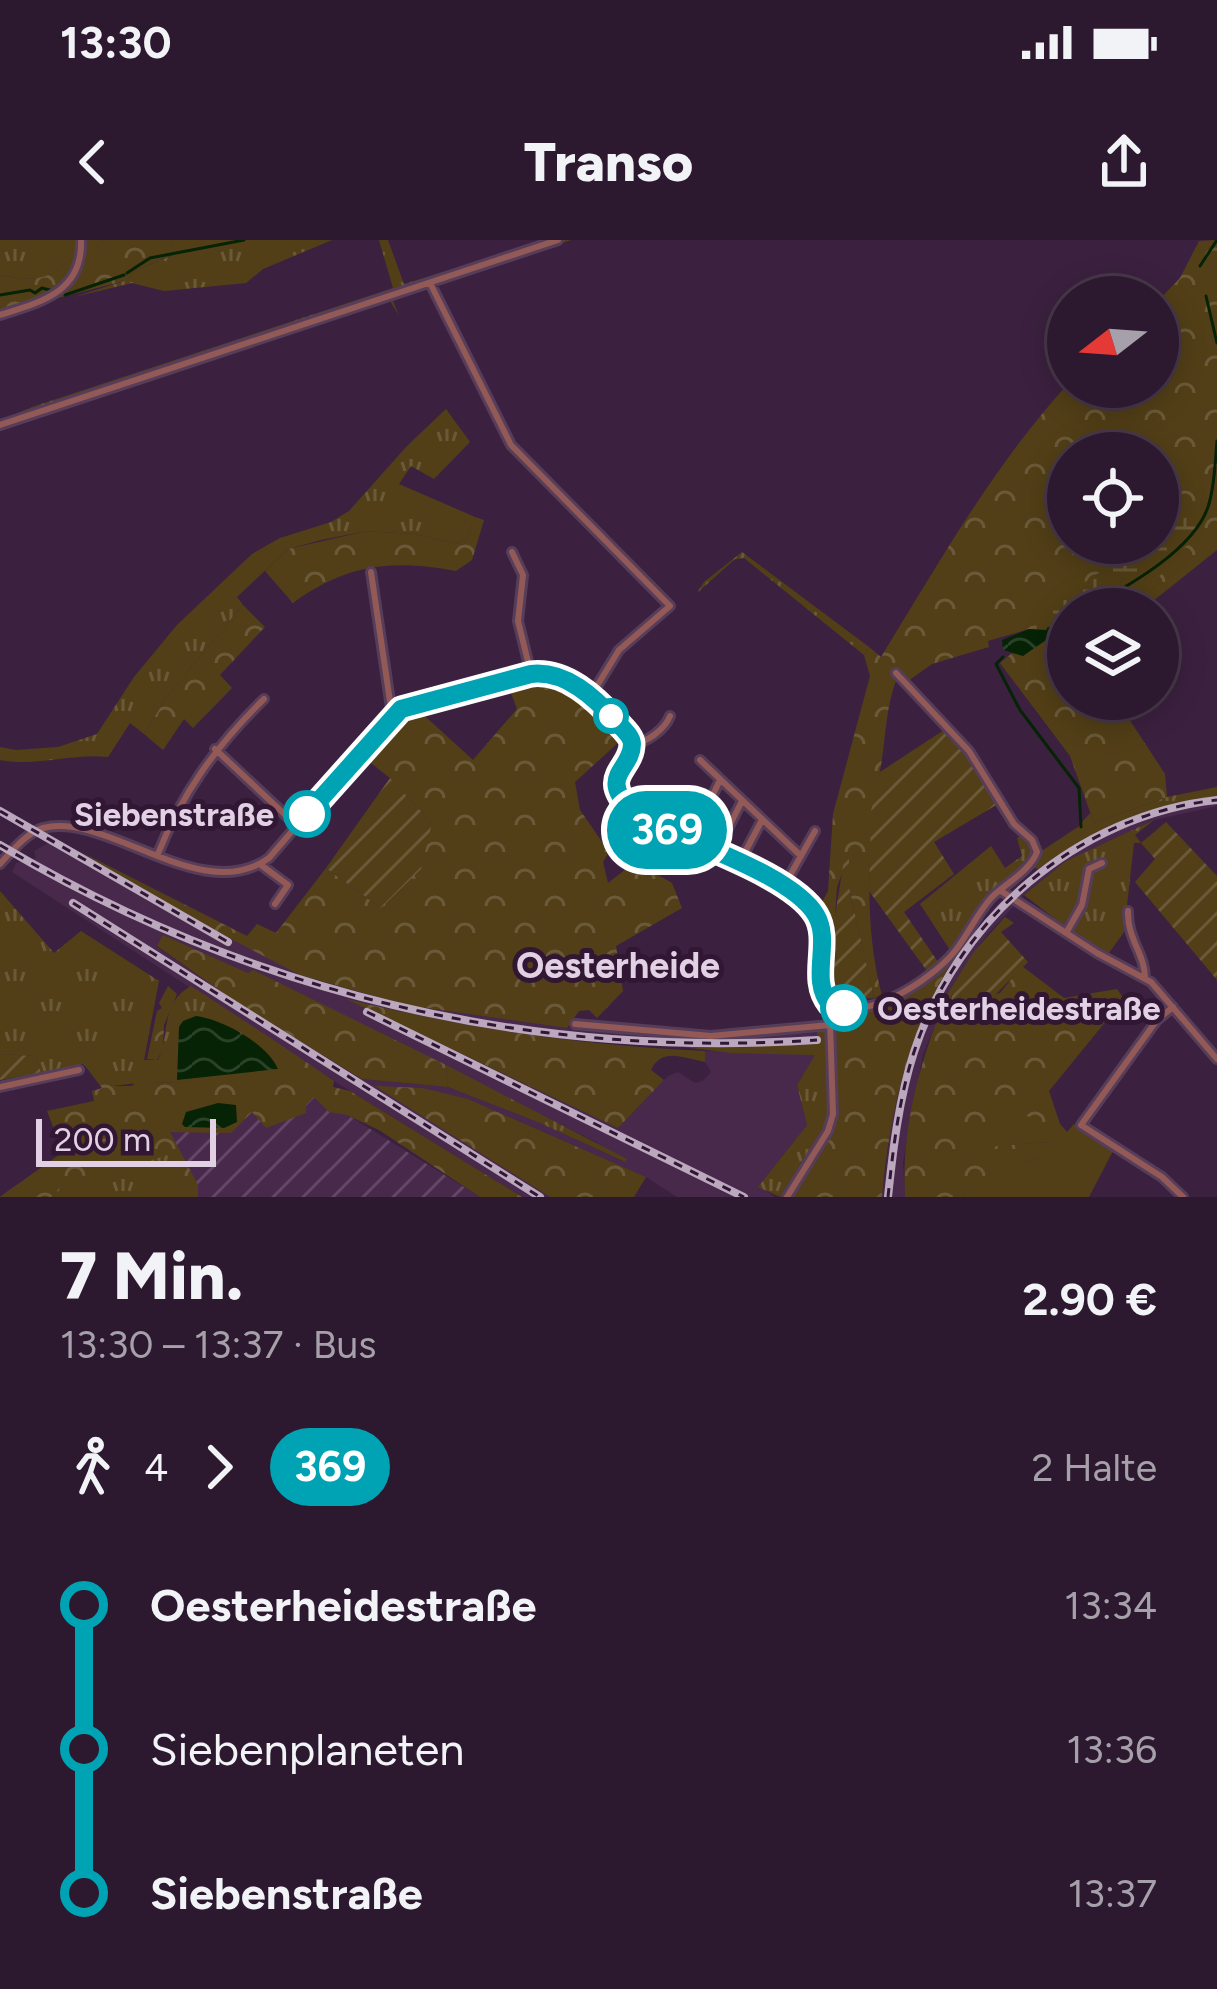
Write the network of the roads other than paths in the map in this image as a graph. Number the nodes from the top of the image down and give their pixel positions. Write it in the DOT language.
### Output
graph roads {
  1 [pos="81,240"];
  2 [pos="558,240"];
  3 [pos="430,283"];
  4 [pos="0,315"];
  5 [pos="0,425"];
  6 [pos="512,553"];
  7 [pos="371,572"];
  8 [pos="531,674"];
  9 [pos="896,674"];
  10 [pos="592,694"];
  11 [pos="264,699"];
  12 [pos="392,715"];
  13 [pos="670,716"];
  14 [pos="632,743"];
  15 [pos="215,749"];
  16 [pos="700,760"];
  17 [pos="719,780"];
  18 [pos="742,801"];
  19 [pos="762,820"];
  20 [pos="297,826"];
  21 [pos="815,831"];
  22 [pos="691,840"];
  23 [pos="720,844"];
  24 [pos="157,856"];
  25 [pos="801,856"];
  26 [pos="743,858"];
  27 [pos="0,863"];
  28 [pos="1102,863"];
  29 [pos="260,865"];
  30 [pos="784,886"];
  31 [pos="1001,891"];
  32 [pos="275,904"];
  33 [pos="1128,911"];
  34 [pos="1066,933"];
  35 [pos="1145,978"];
  36 [pos="834,1006"];
  37 [pos="1173,1007"];
  38 [pos="575,1024"];
  39 [pos="830,1025"];
  40 [pos="1217,1059"];
  41 [pos="79,1070"];
  42 [pos="0,1087"];
  43 [pos="788,1197"];
  44 [pos="1183,1197"];
  1 -- 4 [label="street"];
  2 -- 3 [label="street"];
  3 -- 5 [label="street"];
  3 -- 10 [label="street"];
  6 -- 8 [label="street"];
  7 -- 12 [label="street"];
  8 -- 10 [label="street"];
  8 -- 12 [label="street"];
  9 -- 31 [label="street"];
  10 -- 14 [label="street"];
  11 -- 15 [label="street"];
  12 -- 20 [label="street"];
  13 -- 14 [label="street"];
  14 -- 22 [label="street"];
  15 -- 20 [label="street"];
  15 -- 24 [label="street"];
  16 -- 17 [label="street"];
  17 -- 18 [label="street"];
  17 -- 22 [label="street"];
  18 -- 19 [label="street"];
  18 -- 23 [label="street"];
  19 -- 25 [label="street"];
  19 -- 26 [label="street"];
  20 -- 29 [label="street"];
  21 -- 25 [label="street"];
  22 -- 26 [label="street"];
  24 -- 27 [label="street"];
  24 -- 29 [label="street"];
  25 -- 30 [label="street"];
  26 -- 30 [label="street"];
  28 -- 34 [label="street"];
  29 -- 32 [label="street"];
  30 -- 36 [label="street"];
  31 -- 34 [label="street"];
  31 -- 36 [label="street"];
  33 -- 35 [label="street"];
  34 -- 35 [label="street"];
  35 -- 37 [label="street"];
  36 -- 39 [label="street"];
  37 -- 40 [label="street"];
  37 -- 44 [label="street"];
  38 -- 39 [label="street"];
  39 -- 43 [label="street"];
  41 -- 42 [label="street"];
}
